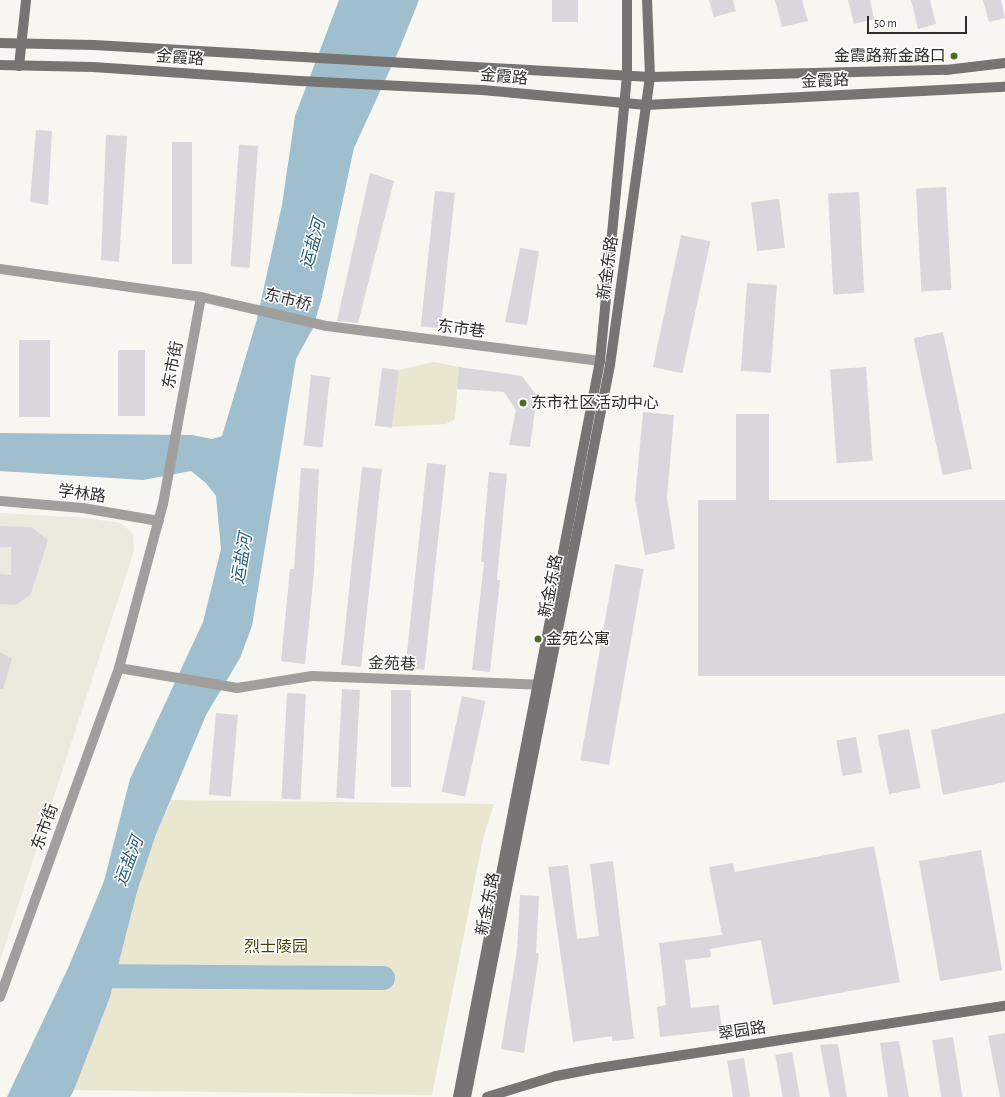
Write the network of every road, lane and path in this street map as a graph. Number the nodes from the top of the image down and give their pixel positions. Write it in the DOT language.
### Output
graph roads {
  1 [pos="26,0"];
  2 [pos="627,0"];
  3 [pos="647,0"];
  4 [pos="0,43"];
  5 [pos="20,44"];
  6 [pos="1005,63"];
  7 [pos="0,65"];
  8 [pos="19,66"];
  9 [pos="626,76"];
  10 [pos="650,77"];
  11 [pos="1005,87"];
  12 [pos="624,103"];
  13 [pos="646,105"];
  14 [pos="0,270"];
  15 [pos="201,297"];
  16 [pos="318,323"];
  17 [pos="600,361"];
  18 [pos="0,501"];
  19 [pos="159,521"];
  20 [pos="119,668"];
  21 [pos="536,684"];
  22 [pos="547,686"];
  23 [pos="0,996"];
  24 [pos="1005,1006"];
  25 [pos="458,1097"];
  26 [pos="466,1097"];
  27 [pos="487,1097"];
  1 -- 5 [label="main road"];
  2 -- 9 [label="main road, 新金东路"];
  3 -- 10 [label="main road, 新金东路"];
  4 -- 5 [label="main road, 金霞路"];
  5 -- 8 [label="main road"];
  5 -- 9 [label="main road, 金霞路"];
  6 -- 10 [label="main road, 金霞路"];
  7 -- 8 [label="main road, 金霞路"];
  8 -- 12 [label="main road, 金霞路"];
  9 -- 10 [label="main road, 金霞路"];
  9 -- 12 [label="main road, 新金东路"];
  10 -- 13 [label="main road, 新金东路"];
  11 -- 13 [label="main road, 金霞路"];
  12 -- 13 [label="main road, 金霞路"];
  12 -- 17 [label="main road, 新金东路"];
  13 -- 22 [label="main road, 新金东路"];
  14 -- 15 [label="street, 东市桥"];
  15 -- 16 [label="street, 东市桥"];
  15 -- 19 [label="street, 东市街"];
  16 -- 17 [label="street, 东市巷"];
  17 -- 21 [label="main road, 新金东路"];
  18 -- 19 [label="street, 学林路"];
  19 -- 20 [label="street, 东市街"];
  20 -- 21 [label="street, 金苑巷"];
  20 -- 23 [label="street, 东市街"];
  21 -- 22 [label="street, 金苑巷"];
  21 -- 25 [label="main road, 新金东路"];
  22 -- 26 [label="main road, 新金东路"];
  24 -- 27 [label="main road, 翠园路"];
}
